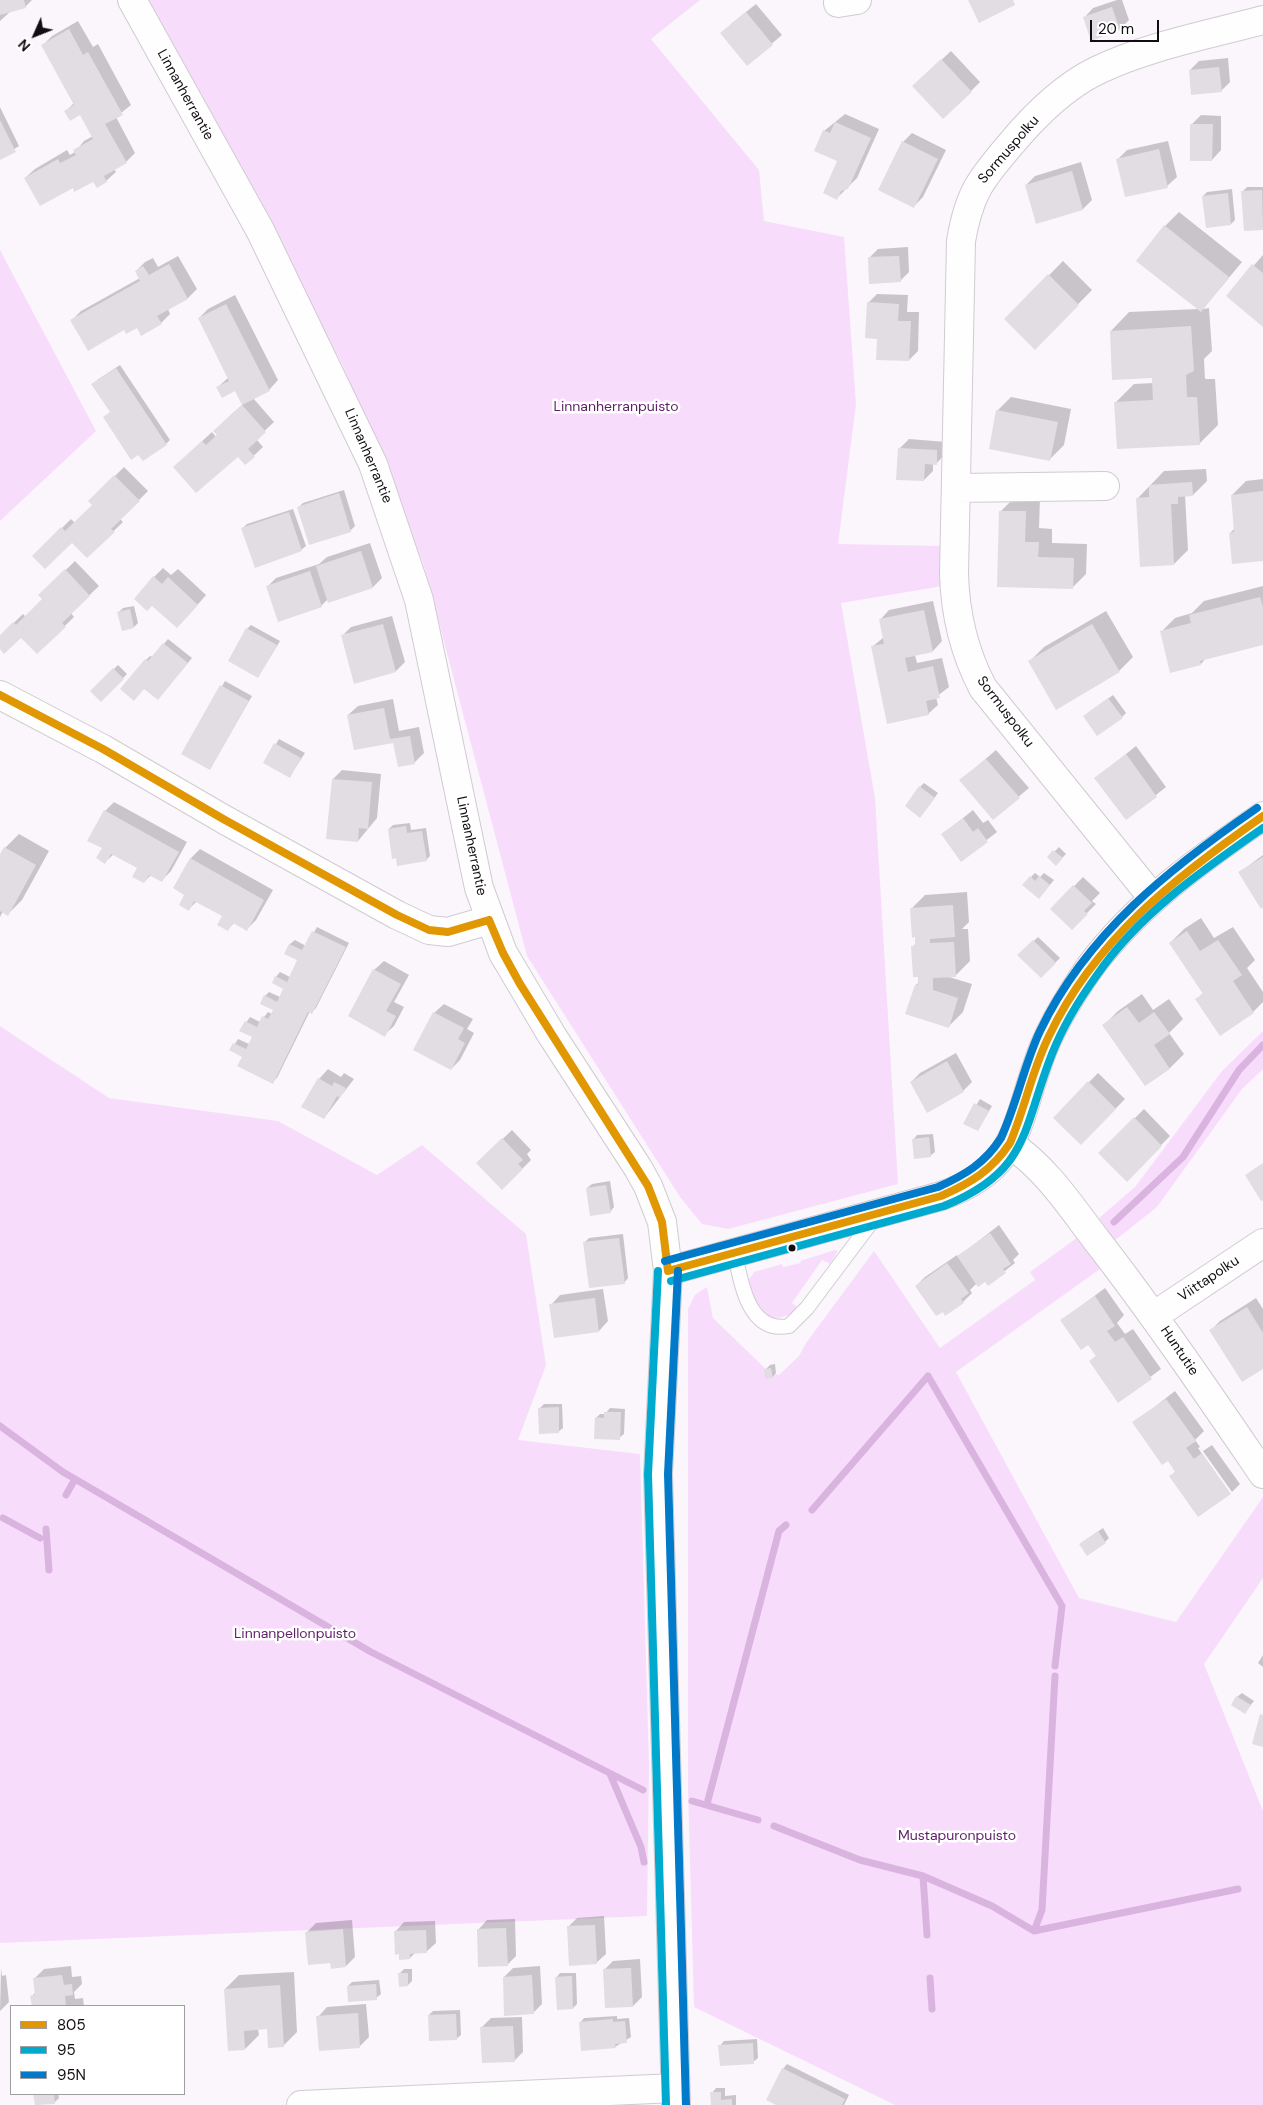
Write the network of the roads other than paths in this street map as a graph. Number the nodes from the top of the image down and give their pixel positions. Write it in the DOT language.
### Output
graph roads {
  1 [pos="132,0"];
  2 [pos="1263,20"];
  3 [pos="1105,486"];
  4 [pos="957,488"];
  5 [pos="0,694"];
  6 [pos="1263,816"];
  7 [pos="1153,898"];
  8 [pos="489,920"];
  9 [pos="1010,1144"];
  10 [pos="878,1213"];
  11 [pos="1263,1243"];
  12 [pos="735,1254"];
  13 [pos="668,1271"];
  14 [pos="1155,1315"];
  15 [pos="1263,1474"];
  16 [pos="676,2097"];
  17 [pos="301,2105"];
  1 -- 8 [label="street, Linnanherrantie"];
  2 -- 4 [label="street, Sormuspolku"];
  3 -- 4 [label="street"];
  4 -- 7 [label="street, Sormuspolku"];
  5 -- 8 [label="street"];
  6 -- 7 [label="street"];
  7 -- 9 [label="street"];
  8 -- 13 [label="street, Linnanherrantie"];
  9 -- 10 [label="street"];
  9 -- 14 [label="street, Huntutie"];
  10 -- 12 [label="street"];
  10 -- 12 [label="lane"];
  11 -- 14 [label="street, Viittapolku"];
  12 -- 13 [label="street"];
  13 -- 16 [label="street, Linnanherrantie"];
  14 -- 15 [label="street, Huntutie"];
  16 -- 17 [label="street"];
}
